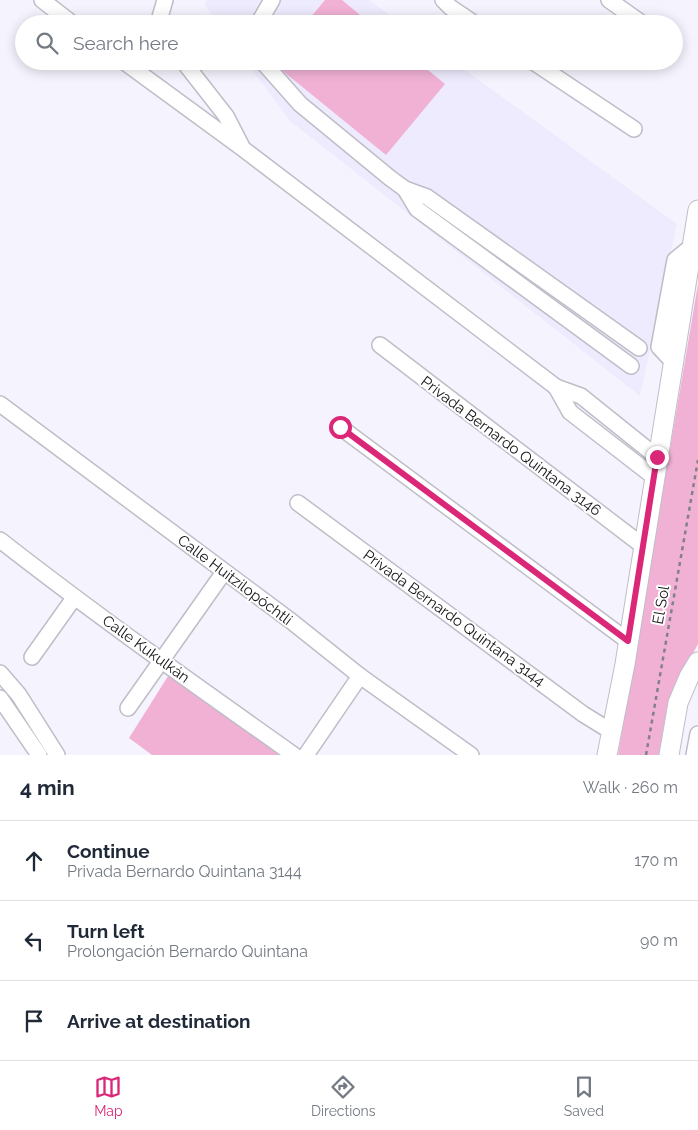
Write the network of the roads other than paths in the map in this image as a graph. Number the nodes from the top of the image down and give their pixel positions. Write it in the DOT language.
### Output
graph roads {
  1 [pos="42,0"];
  2 [pos="165,0"];
  3 [pos="443,0"];
  4 [pos="609,0"];
  5 [pos="269,1"];
  6 [pos="61,15"];
  7 [pos="161,15"];
  8 [pos="262,15"];
  9 [pos="462,15"];
  10 [pos="630,15"];
  11 [pos="136,70"];
  12 [pos="190,70"];
  13 [pos="270,70"];
  14 [pos="546,70"];
  15 [pos="634,129"];
  16 [pos="242,148"];
  17 [pos="405,189"];
  18 [pos="427,197"];
  19 [pos="417,209"];
  20 [pos="698,210"];
  21 [pos="693,256"];
  22 [pos="380,345"];
  23 [pos="639,348"];
  24 [pos="631,366"];
  25 [pos="556,387"];
  26 [pos="0,404"];
  27 [pos="340,427"];
  28 [pos="657,457"];
  29 [pos="654,477"];
  30 [pos="298,503"];
  31 [pos="0,540"];
  32 [pos="642,546"];
  33 [pos="224,572"];
  34 [pos="74,598"];
  35 [pos="628,641"];
  36 [pos="32,657"];
  37 [pos="162,662"];
  38 [pos="698,662"];
  39 [pos="0,673"];
  40 [pos="360,676"];
  41 [pos="0,698"];
  42 [pos="128,708"];
  43 [pos="612,732"];
  44 [pos="698,734"];
  45 [pos="39,755"];
  46 [pos="57,755"];
  47 [pos="294,755"];
  48 [pos="306,755"];
  49 [pos="471,755"];
  50 [pos="607,755"];
  51 [pos="668,755"];
  52 [pos="694,755"];
  1 -- 6 [label="street"];
  2 -- 7 [label="street"];
  3 -- 9 [label="street"];
  4 -- 10 [label="street"];
  5 -- 8 [label="street"];
  11 -- 16 [label="street"];
  12 -- 16 [label="street"];
  13 -- 17 [label="street"];
  14 -- 15 [label="street"];
  16 -- 25 [label="street"];
  17 -- 18 [label="street"];
  17 -- 19 [label="street"];
  18 -- 19 [label="street"];
  18 -- 23 [label="street"];
  19 -- 24 [label="street"];
  20 -- 21 [label="main road"];
  21 -- 28 [label="main road"];
  22 -- 32 [label="street, Privada Bernardo Quintana 3146"];
  25 -- 28 [label="street"];
  25 -- 29 [label="street"];
  26 -- 33 [label="street, Calle Huitzilopóchtli"];
  27 -- 35 [label="street"];
  28 -- 29 [label="main road"];
  29 -- 32 [label="main road"];
  30 -- 43 [label="street, Privada Bernardo Quintana 3144"];
  31 -- 34 [label="street, Calle Kukulkán"];
  32 -- 35 [label="main road"];
  33 -- 37 [label="street"];
  33 -- 40 [label="street, Calle Huitzilopóchtli"];
  34 -- 36 [label="street"];
  34 -- 37 [label="street, Calle Kukulkán"];
  35 -- 43 [label="main road"];
  37 -- 42 [label="street"];
  37 -- 47 [label="street, Calle Kukulkán"];
  38 -- 51 [label="main road"];
  39 -- 46 [label="street"];
  40 -- 48 [label="street"];
  40 -- 49 [label="street, Calle Huitzilopóchtli"];
  41 -- 45 [label="street"];
  43 -- 50 [label="main road"];
  44 -- 52 [label="street"];
}
